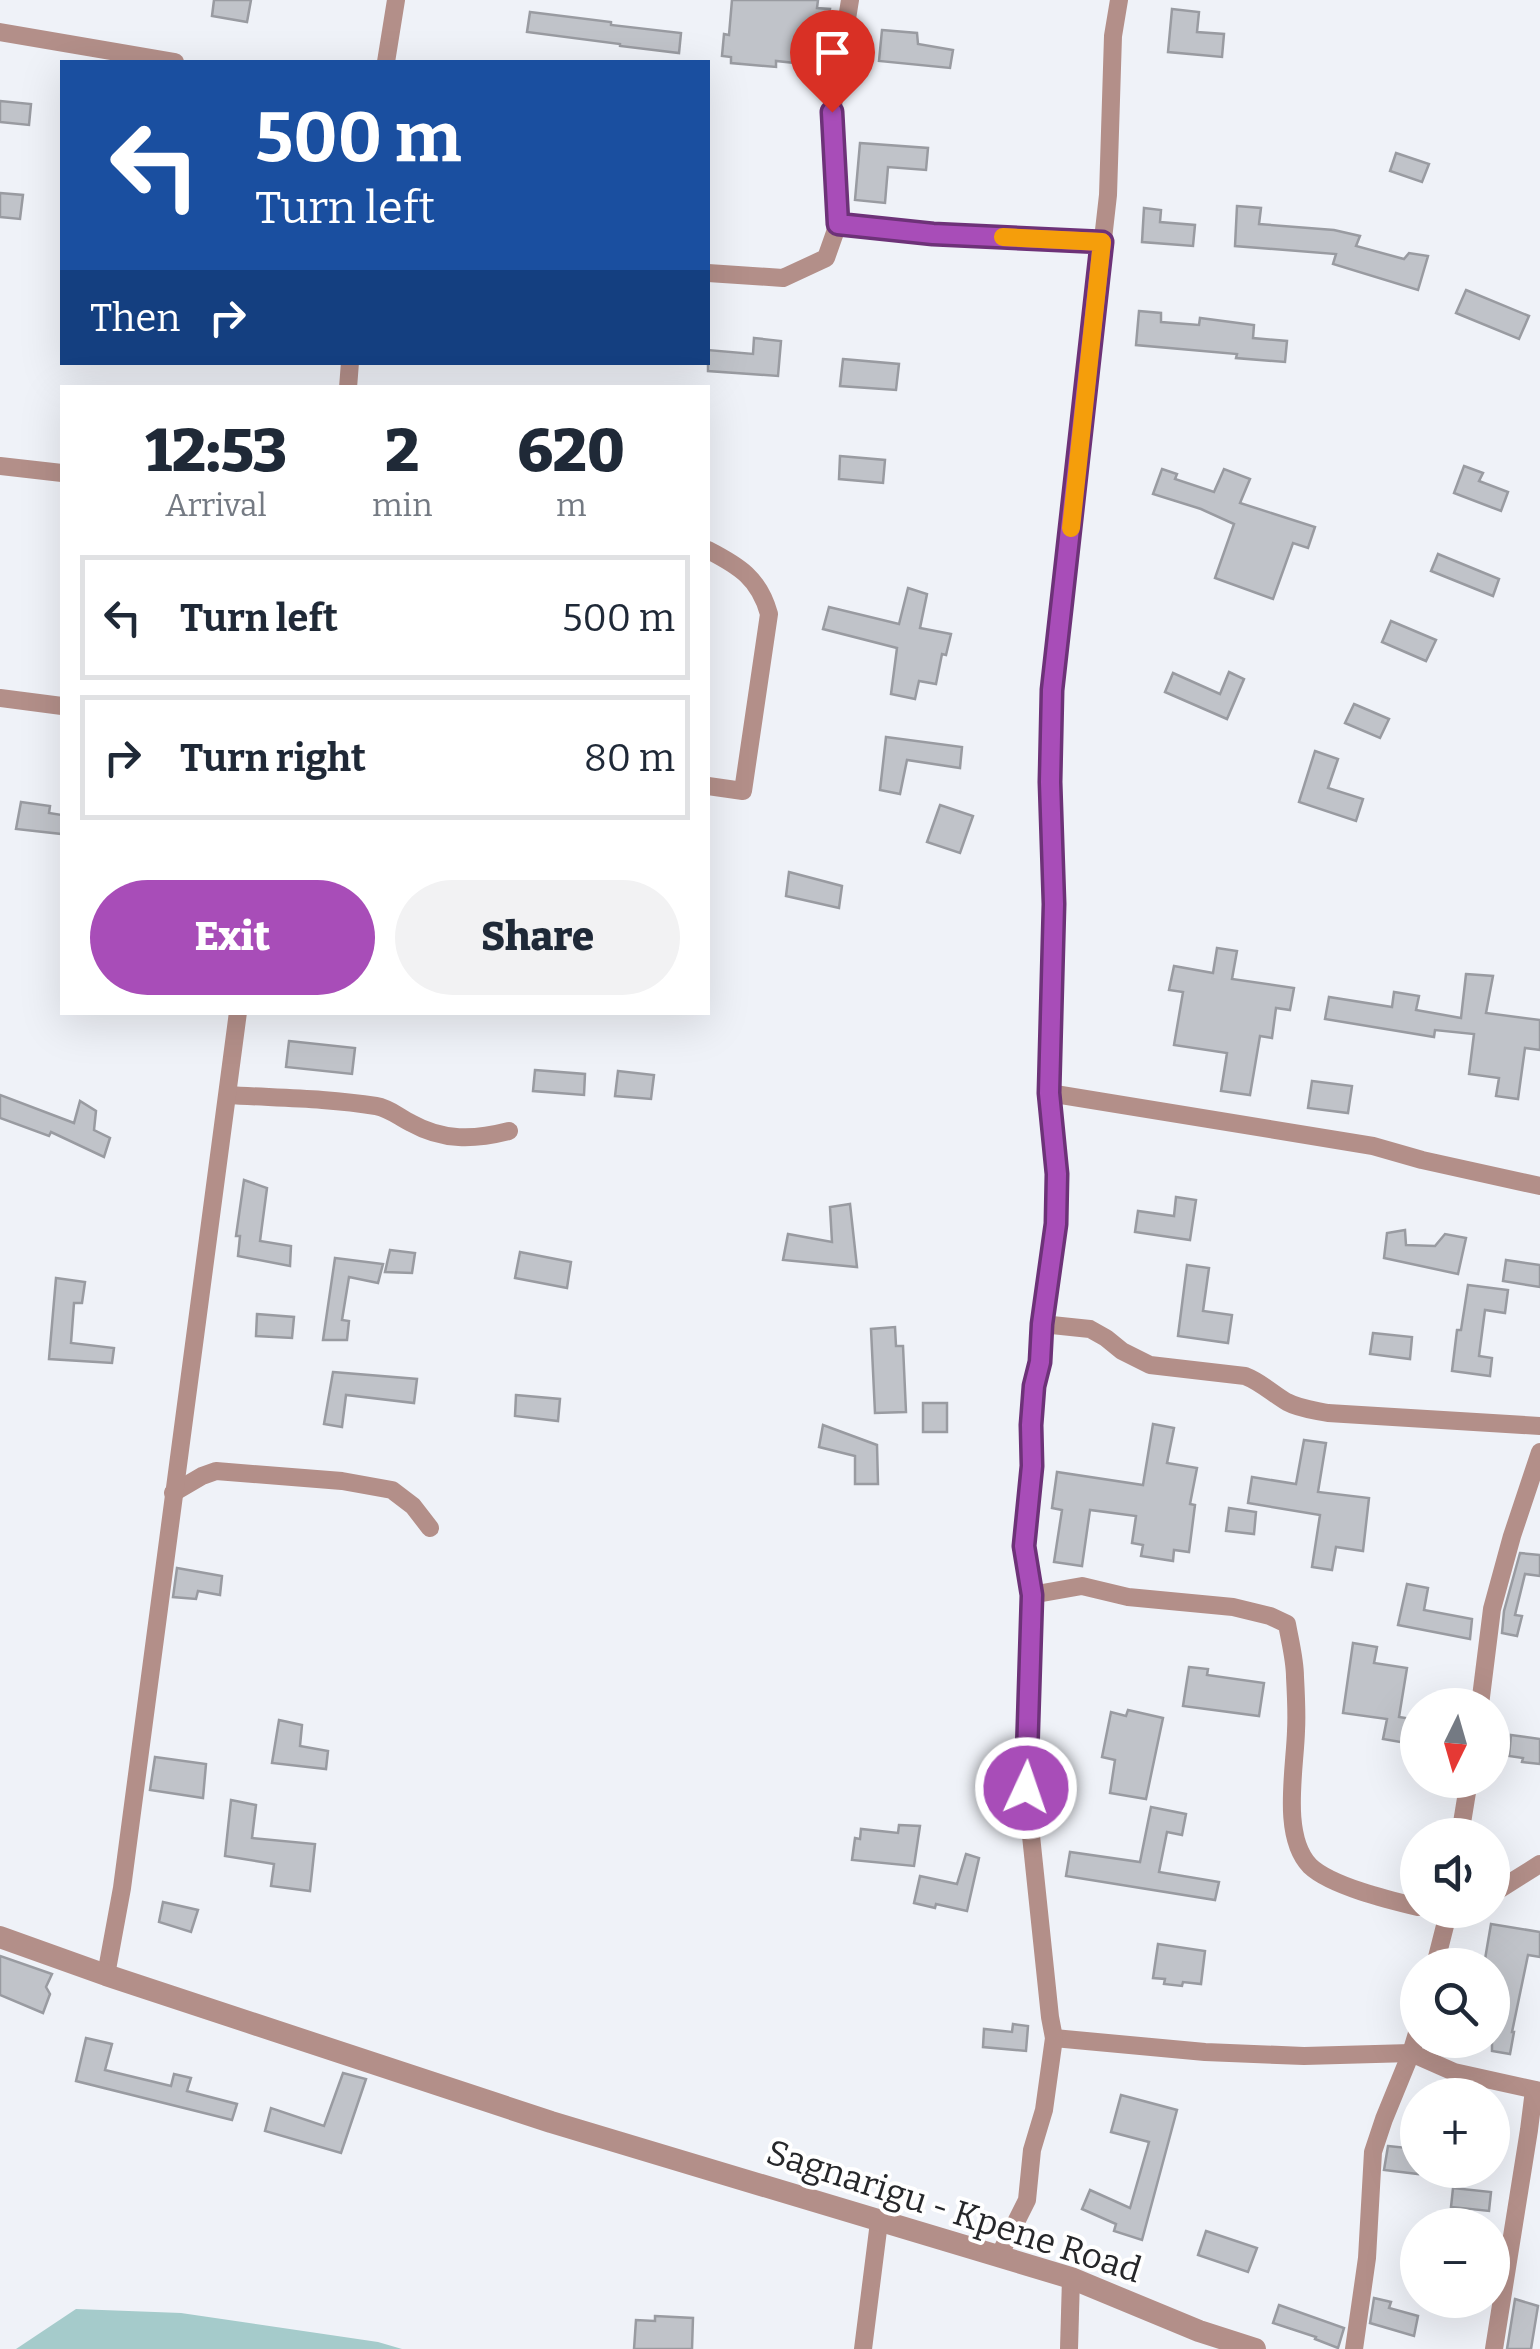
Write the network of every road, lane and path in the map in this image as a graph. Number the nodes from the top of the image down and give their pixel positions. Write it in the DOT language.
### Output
graph roads {
  1 [pos="396,0"];
  2 [pos="850,0"];
  3 [pos="1120,0"];
  4 [pos="0,32"];
  5 [pos="163,60"];
  6 [pos="386,60"];
  7 [pos="838,224"];
  8 [pos="1102,242"];
  9 [pos="710,273"];
  10 [pos="0,466"];
  11 [pos="60,473"];
  12 [pos="710,551"];
  13 [pos="0,698"];
  14 [pos="60,706"];
  15 [pos="710,786"];
  16 [pos="238,1015"];
  17 [pos="1049,1093"];
  18 [pos="228,1095"];
  19 [pos="509,1132"];
  20 [pos="1540,1186"];
  21 [pos="1042,1324"];
  22 [pos="1540,1426"];
  23 [pos="1540,1452"];
  24 [pos="174,1493"];
  25 [pos="430,1528"];
  26 [pos="1032,1595"];
  27 [pos="1482,1688"];
  28 [pos="1540,1864"];
  29 [pos="1510,1883"];
  30 [pos="1400,1902"];
  31 [pos="0,1936"];
  32 [pos="106,1975"];
  33 [pos="1054,2038"];
  34 [pos="1400,2053"];
  35 [pos="1409,2058"];
  36 [pos="1422,2058"];
  37 [pos="1537,2091"];
  38 [pos="879,2222"];
  39 [pos="999,2256"];
  40 [pos="1072,2278"];
  41 [pos="862,2349"];
  42 [pos="1070,2349"];
  43 [pos="1255,2349"];
  44 [pos="1354,2349"];
  45 [pos="1494,2349"];
  1 -- 6 [label="street"];
  2 -- 7 [label="street"];
  3 -- 8 [label="street"];
  4 -- 5 [label="street"];
  7 -- 8 [label="street"];
  7 -- 9 [label="street"];
  8 -- 17 [label="street"];
  10 -- 11 [label="street"];
  12 -- 15 [label="street"];
  13 -- 14 [label="street"];
  16 -- 18 [label="street"];
  17 -- 20 [label="street"];
  17 -- 21 [label="street"];
  18 -- 19 [label="street"];
  18 -- 24 [label="street"];
  21 -- 22 [label="street"];
  21 -- 26 [label="street"];
  23 -- 27 [label="street"];
  24 -- 25 [label="street"];
  24 -- 32 [label="street"];
  26 -- 30 [label="street"];
  26 -- 33 [label="street"];
  28 -- 29 [label="street"];
  31 -- 32 [label="street, Sagnarigu - Kpene Road"];
  32 -- 38 [label="street, Sagnarigu - Kpene Road"];
  33 -- 34 [label="street"];
  33 -- 39 [label="street"];
  35 -- 44 [label="street"];
  36 -- 37 [label="street"];
  37 -- 45 [label="street"];
  38 -- 39 [label="street, Sagnarigu - Kpene Road"];
  38 -- 41 [label="street"];
  39 -- 40 [label="street, Sagnarigu - Kpene Road"];
  40 -- 42 [label="street"];
  40 -- 43 [label="street, Sagnarigu - Kpene Road"];
}
